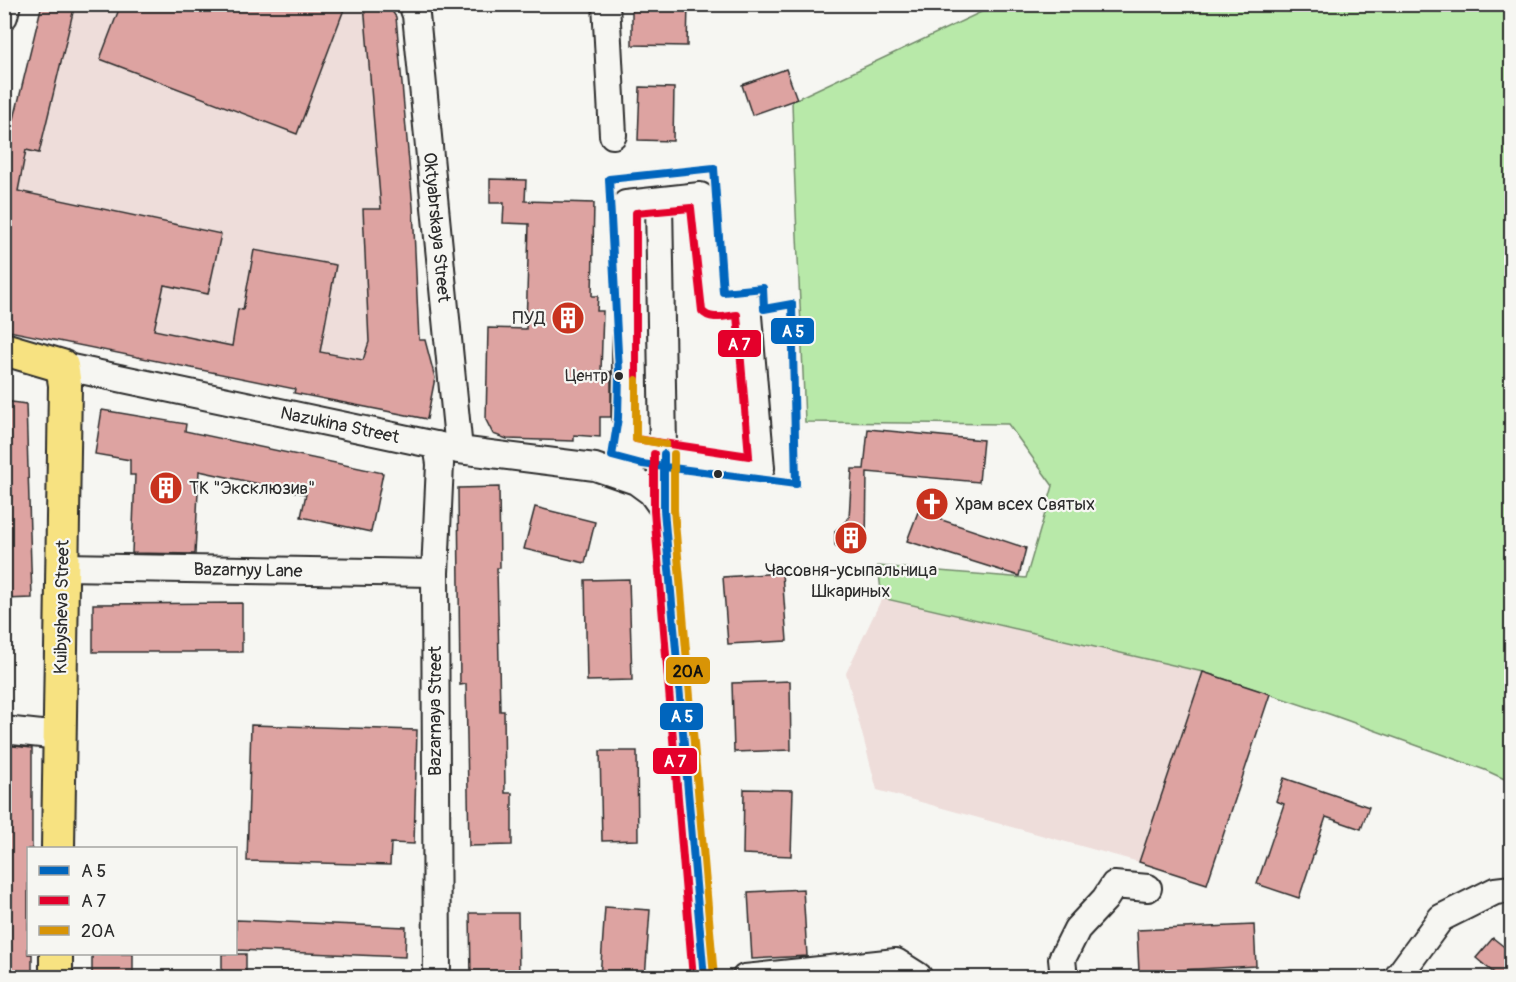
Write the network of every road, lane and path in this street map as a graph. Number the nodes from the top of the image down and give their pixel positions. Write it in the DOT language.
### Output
graph roads {
  1 [pos="7,4"];
  2 [pos="412,4"];
  3 [pos="606,4"];
  4 [pos="4,16"];
  5 [pos="613,135"];
  6 [pos="659,201"];
  7 [pos="4,350"];
  8 [pos="62,366"];
  9 [pos="448,447"];
  10 [pos="664,454"];
  11 [pos="664,510"];
  12 [pos="62,567"];
  13 [pos="435,573"];
  14 [pos="4,730"];
  15 [pos="60,736"];
  16 [pos="58,847"];
  17 [pos="1149,888"];
  18 [pos="1512,889"];
  19 [pos="56,955"];
  20 [pos="56,978"];
  21 [pos="437,978"];
  22 [pos="704,978"];
  23 [pos="745,978"];
  24 [pos="918,978"];
  25 [pos="1064,978"];
  26 [pos="1397,978"];
  1 -- 4 [label="street"];
  2 -- 9 [label="street, Oktyabrskaya Street"];
  3 -- 5 [label="street"];
  6 -- 10 [label="street"];
  6 -- 10 [label="street"];
  6 -- 10 [label="street"];
  7 -- 8 [label="main road, Nazukina Street"];
  8 -- 9 [label="street, Nazukina Street"];
  8 -- 12 [label="main road, Kuibysheva Street"];
  9 -- 11 [label="street, Nazukina Street"];
  9 -- 13 [label="street, Bazarnaya Street"];
  10 -- 11 [label="street"];
  11 -- 22 [label="street"];
  12 -- 13 [label="street, Bazarnyy Lane"];
  12 -- 15 [label="main road, Kuibysheva Street"];
  13 -- 21 [label="street, Bazarnaya Street"];
  14 -- 15 [label="street"];
  15 -- 16 [label="main road, Kuibysheva Street"];
  17 -- 25 [label="street"];
  18 -- 26 [label="street"];
  19 -- 20 [label="main road"];
  23 -- 24 [label="street"];
}
